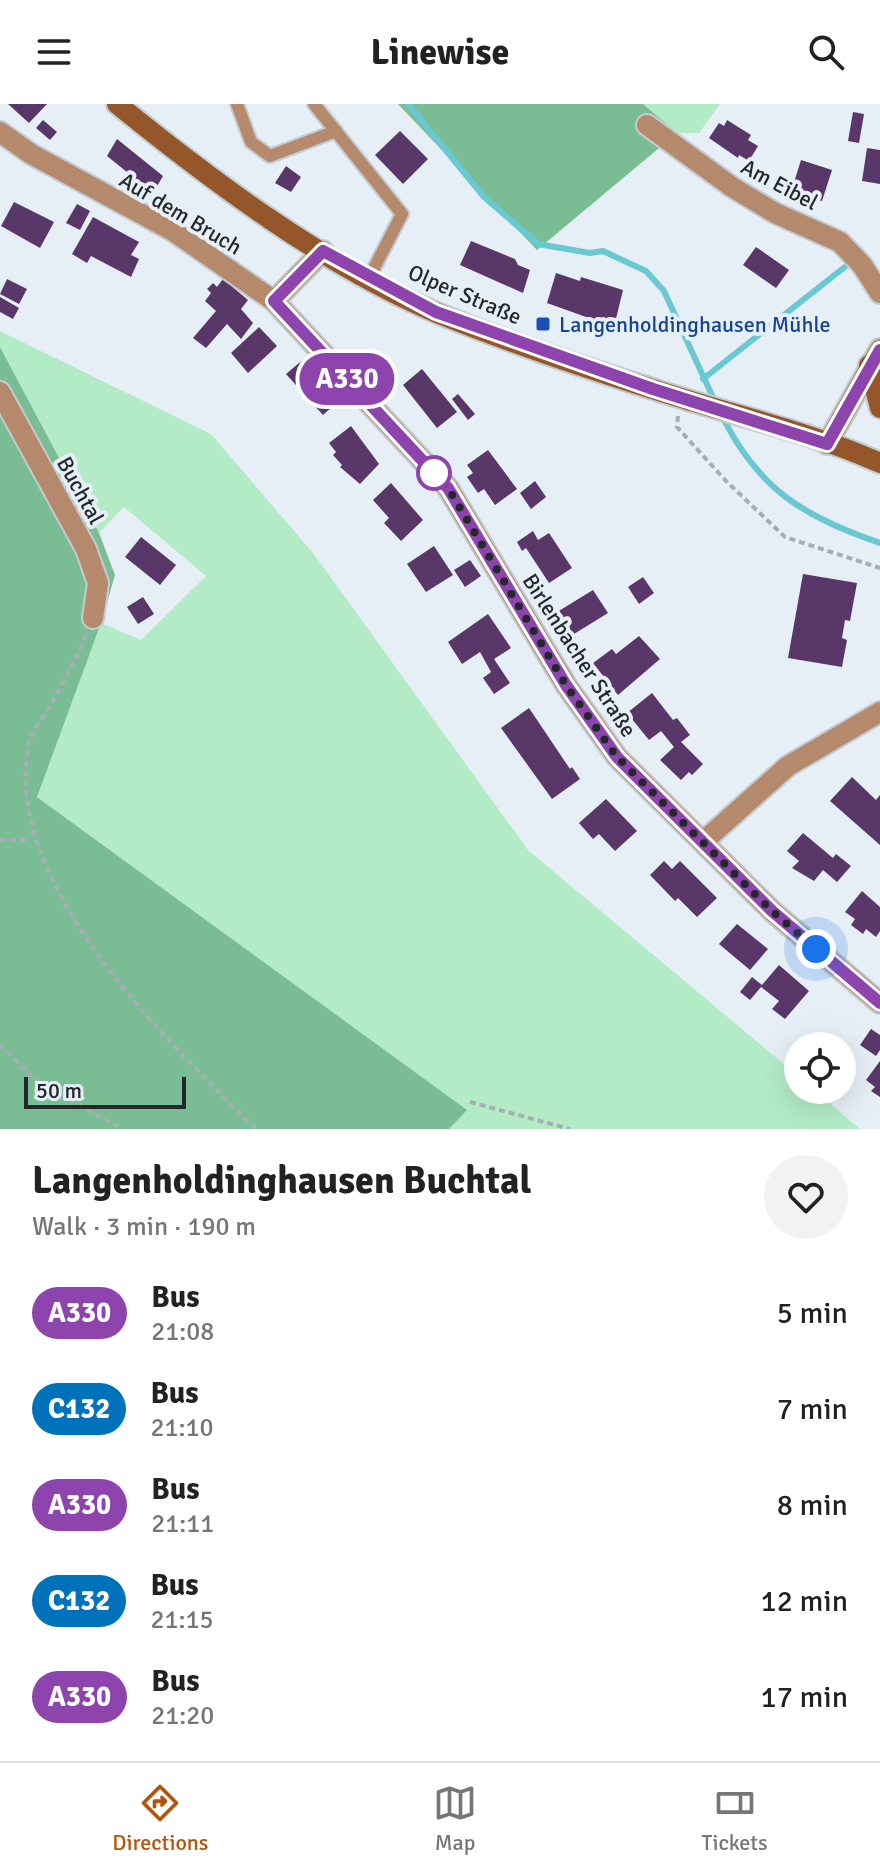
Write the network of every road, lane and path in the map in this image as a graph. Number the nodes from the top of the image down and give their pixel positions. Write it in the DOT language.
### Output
graph roads {
  1 [pos="117,104"];
  2 [pos="237,104"];
  3 [pos="314,104"];
  4 [pos="647,125"];
  5 [pos="336,131"];
  6 [pos="0,132"];
  7 [pos="323,251"];
  8 [pos="369,278"];
  9 [pos="880,293"];
  10 [pos="274,301"];
  11 [pos="874,357"];
  12 [pos="0,392"];
  13 [pos="680,398"];
  14 [pos="880,408"];
  15 [pos="827,444"];
  16 [pos="880,463"];
  17 [pos="880,568"];
  18 [pos="93,618"];
  19 [pos="880,712"];
  20 [pos="0,840"];
  21 [pos="29,840"];
  22 [pos="704,841"];
  23 [pos="880,1003"];
  24 [pos="0,1044"];
  25 [pos="470,1102"];
  26 [pos="122,1129"];
  27 [pos="256,1129"];
  28 [pos="570,1129"];
  1 -- 7 [label="main road, Olper Straße"];
  2 -- 5 [label="lane"];
  3 -- 5 [label="lane"];
  4 -- 9 [label="street, Am Eibel"];
  5 -- 8 [label="lane"];
  6 -- 10 [label="street, Auf dem Bruch"];
  7 -- 8 [label="main road, Olper Straße"];
  7 -- 10 [label="street"];
  8 -- 13 [label="main road, Olper Straße"];
  10 -- 22 [label="street, Birlenbacher Straße"];
  11 -- 14 [label="main road"];
  11 -- 15 [label="street"];
  12 -- 18 [label="street, Buchtal"];
  13 -- 15 [label="main road, Olper Straße"];
  13 -- 17 [label="path"];
  15 -- 16 [label="main road, Olper Straße"];
  18 -- 21 [label="path"];
  19 -- 22 [label="street"];
  20 -- 21 [label="path"];
  21 -- 27 [label="path"];
  22 -- 23 [label="street, Birlenbacher Straße"];
  24 -- 26 [label="path"];
  25 -- 28 [label="path"];
}
